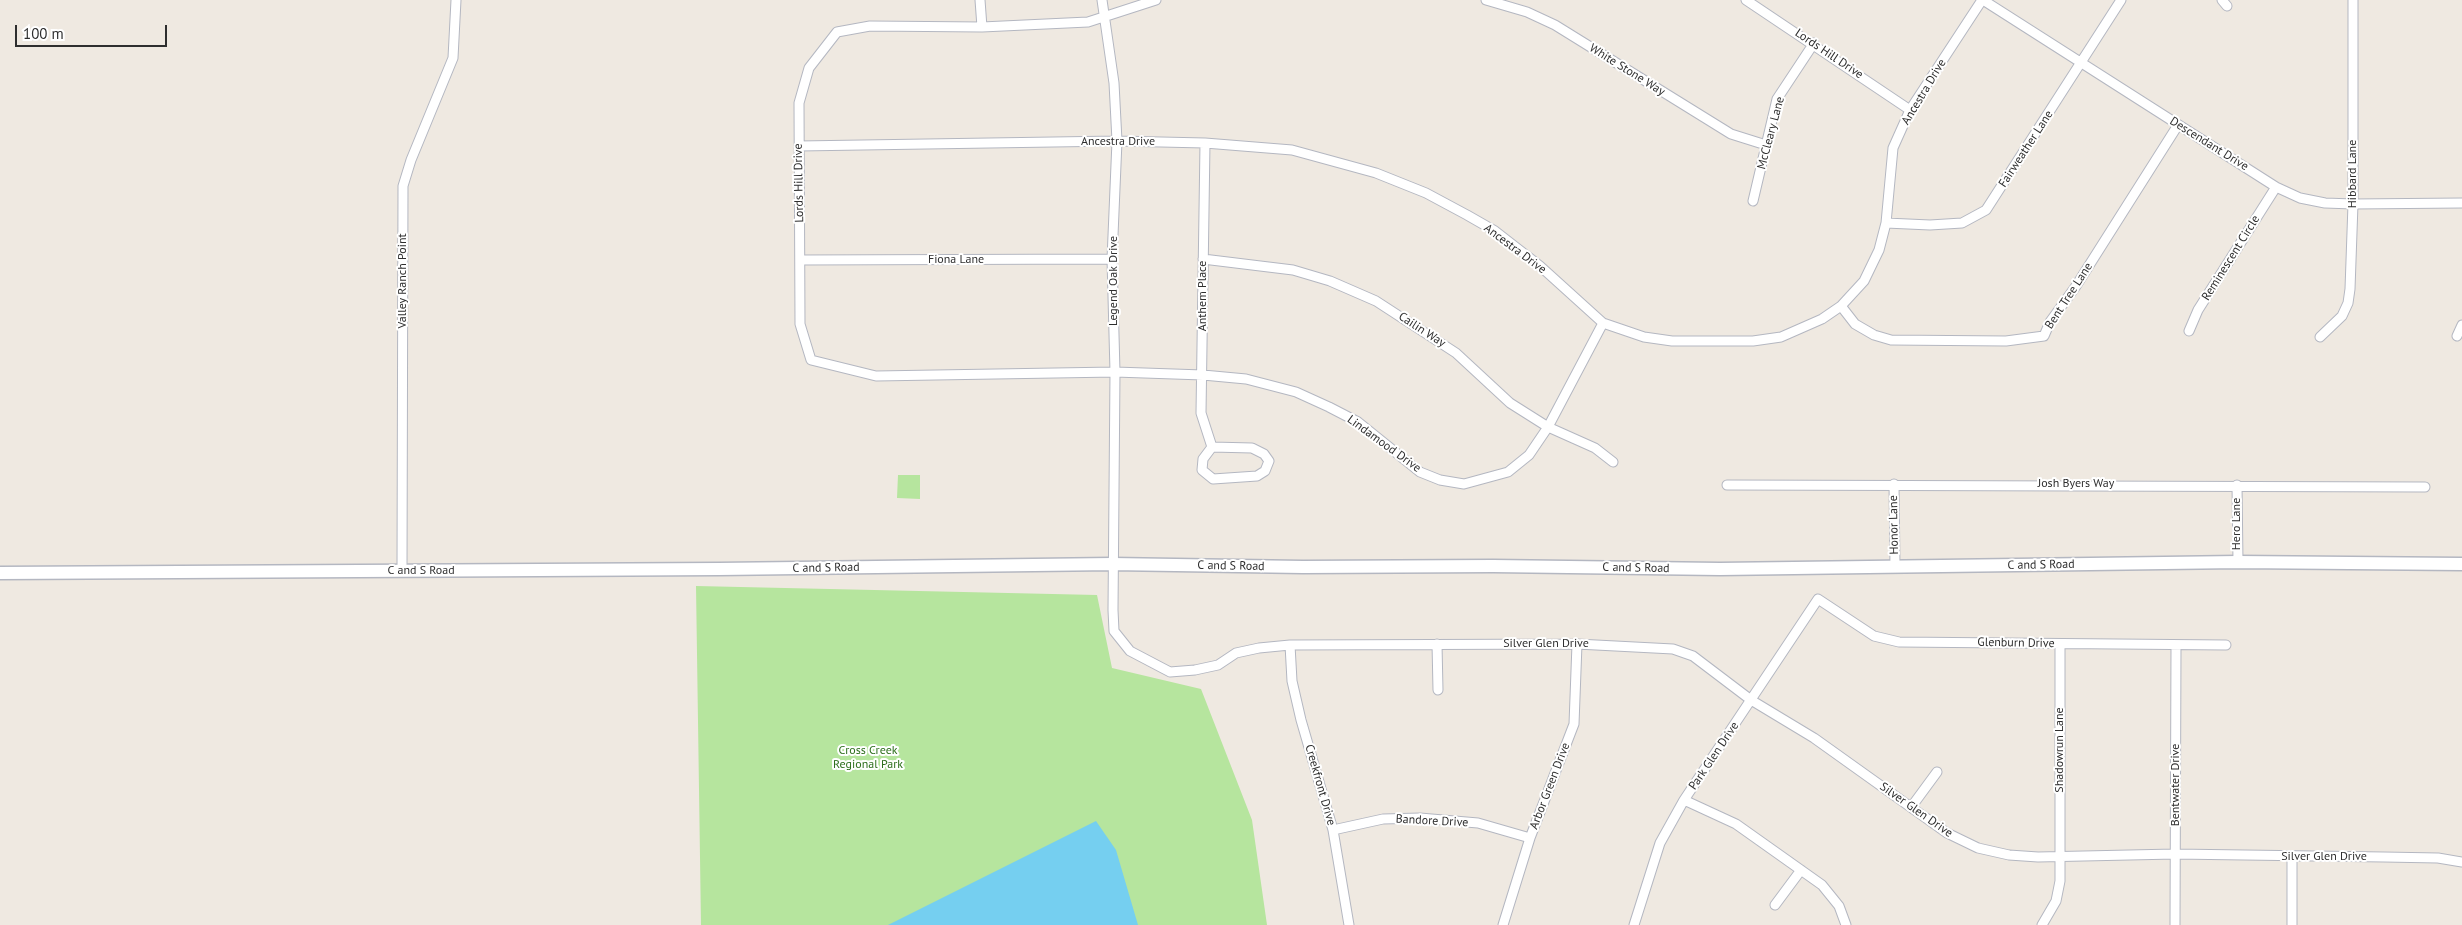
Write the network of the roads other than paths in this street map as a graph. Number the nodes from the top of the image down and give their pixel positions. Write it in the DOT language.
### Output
graph roads {
  1 [pos="456,0"];
  2 [pos="980,0"];
  3 [pos="1102,0"];
  4 [pos="1156,0"];
  5 [pos="1486,0"];
  6 [pos="1746,0"];
  7 [pos="1982,0"];
  8 [pos="2121,0"];
  9 [pos="2353,0"];
  10 [pos="1106,17"];
  11 [pos="982,27"];
  12 [pos="1814,44"];
  13 [pos="2082,62"];
  14 [pos="1910,110"];
  15 [pos="2178,125"];
  16 [pos="1117,142"];
  17 [pos="1205,143"];
  18 [pos="1766,145"];
  19 [pos="799,146"];
  20 [pos="2276,187"];
  21 [pos="1753,201"];
  22 [pos="2462,203"];
  23 [pos="2353,204"];
  24 [pos="1886,223"];
  25 [pos="1203,259"];
  26 [pos="800,260"];
  27 [pos="1112,260"];
  28 [pos="1841,306"];
  29 [pos="1603,323"];
  30 [pos="2462,325"];
  31 [pos="2190,331"];
  32 [pos="2458,336"];
  33 [pos="2320,337"];
  34 [pos="1115,372"];
  35 [pos="1203,375"];
  36 [pos="1548,427"];
  37 [pos="1212,447"];
  38 [pos="1613,462"];
  39 [pos="1894,484"];
  40 [pos="1727,485"];
  41 [pos="2237,485"];
  42 [pos="2425,486"];
  43 [pos="2238,562"];
  44 [pos="1112,564"];
  45 [pos="2462,564"];
  46 [pos="1895,567"];
  47 [pos="402,571"];
  48 [pos="0,573"];
  49 [pos="1818,599"];
  50 [pos="1438,644"];
  51 [pos="1577,644"];
  52 [pos="2060,644"];
  53 [pos="1290,645"];
  54 [pos="2176,645"];
  55 [pos="2226,645"];
  56 [pos="1438,690"];
  57 [pos="1751,700"];
  58 [pos="1937,772"];
  59 [pos="1684,800"];
  60 [pos="1912,806"];
  61 [pos="1333,830"];
  62 [pos="1530,838"];
  63 [pos="2175,854"];
  64 [pos="2059,855"];
  65 [pos="2292,857"];
  66 [pos="2462,862"];
  67 [pos="1801,870"];
  68 [pos="1776,905"];
  69 [pos="1349,925"];
  70 [pos="1502,925"];
  71 [pos="1634,925"];
  72 [pos="1846,925"];
  73 [pos="2042,925"];
  74 [pos="2174,925"];
  75 [pos="2292,925"];
  1 -- 47 [label="street, Valley Ranch Point"];
  2 -- 11 [label="street"];
  3 -- 10 [label="street, Legend Oak Drive"];
  4 -- 10 [label="street, Lords Hill Drive"];
  5 -- 18 [label="street, White Stone Way"];
  6 -- 12 [label="street, Lords Hill Drive"];
  7 -- 13 [label="street, Descendant Drive"];
  7 -- 14 [label="street, Ancestra Drive"];
  8 -- 13 [label="street, Fairweather Lane"];
  9 -- 23 [label="street, Hibbard Lane"];
  10 -- 11 [label="street, Lords Hill Drive"];
  10 -- 16 [label="street, Legend Oak Drive"];
  11 -- 19 [label="street, Lords Hill Drive"];
  12 -- 14 [label="street, Lords Hill Drive"];
  12 -- 18 [label="street, McCleary Lane"];
  13 -- 15 [label="street, Descendant Drive"];
  13 -- 24 [label="street, Fairweather Lane"];
  14 -- 24 [label="street, Ancestra Drive"];
  15 -- 20 [label="street, Descendant Drive"];
  15 -- 28 [label="street, Bent Tree Lane"];
  16 -- 17 [label="street, Ancestra Drive"];
  16 -- 19 [label="street, Ancestra Drive"];
  16 -- 27 [label="street, Legend Oak Drive"];
  17 -- 25 [label="street, Anthem Place"];
  17 -- 29 [label="street, Ancestra Drive"];
  18 -- 21 [label="street, McCleary Lane"];
  19 -- 26 [label="street, Lords Hill Drive"];
  20 -- 23 [label="street, Descendant Drive"];
  20 -- 31 [label="street, Reminescent Circle"];
  22 -- 23 [label="street, Descendant Drive"];
  23 -- 33 [label="street, Hibbard Lane"];
  24 -- 28 [label="street, Ancestra Drive"];
  25 -- 35 [label="street, Anthem Place"];
  25 -- 36 [label="street, Cailin Way"];
  26 -- 27 [label="street, Fiona Lane"];
  26 -- 34 [label="street, Lords Hill Drive"];
  27 -- 34 [label="street, Legend Oak Drive"];
  28 -- 29 [label="street, Ancestra Drive"];
  29 -- 36 [label="street, Lindamood Drive"];
  30 -- 32 [label="street"];
  34 -- 35 [label="street, Lindamood Drive"];
  34 -- 44 [label="street, Legend Oak Drive"];
  35 -- 36 [label="street, Lindamood Drive"];
  35 -- 37 [label="street, Anthem Place"];
  36 -- 38 [label="street, Cailin Way"];
  37 -- 37 [label="street"];
  39 -- 40 [label="street, Josh Byers Way"];
  39 -- 41 [label="street, Josh Byers Way"];
  39 -- 46 [label="street, Honor Lane"];
  41 -- 42 [label="street, Josh Byers Way"];
  41 -- 43 [label="street, Hero Lane"];
  43 -- 45 [label="main road, C and S Road"];
  43 -- 46 [label="main road, C and S Road"];
  44 -- 46 [label="main road, C and S Road"];
  44 -- 47 [label="main road, C and S Road"];
  44 -- 53 [label="street, Silver Glen Drive"];
  47 -- 48 [label="main road, C and S Road"];
  49 -- 52 [label="street, Glenburn Drive"];
  49 -- 57 [label="street, Park Glen Drive"];
  50 -- 51 [label="street, Silver Glen Drive"];
  50 -- 53 [label="street, Silver Glen Drive"];
  50 -- 56 [label="street"];
  51 -- 57 [label="street, Silver Glen Drive"];
  51 -- 62 [label="street, Arbor Green Drive"];
  52 -- 54 [label="street, Glenburn Drive"];
  52 -- 64 [label="street, Shadowrun Lane"];
  53 -- 61 [label="street, Creekfront Drive"];
  54 -- 55 [label="street, Glenburn Drive"];
  54 -- 63 [label="street, Bentwater Drive"];
  57 -- 59 [label="street, Park Glen Drive"];
  57 -- 60 [label="street, Silver Glen Drive"];
  58 -- 60 [label="street"];
  59 -- 67 [label="street"];
  59 -- 71 [label="street, Park Glen Drive"];
  60 -- 64 [label="street, Silver Glen Drive"];
  61 -- 62 [label="street, Bandore Drive"];
  61 -- 69 [label="street, Creekfront Drive"];
  62 -- 70 [label="street, Arbor Green Drive"];
  63 -- 64 [label="street, Silver Glen Drive"];
  63 -- 65 [label="street, Silver Glen Drive"];
  63 -- 74 [label="street, Bentwater Drive"];
  64 -- 73 [label="street, Shadowrun Lane"];
  65 -- 66 [label="street, Silver Glen Drive"];
  65 -- 75 [label="street"];
  67 -- 68 [label="street"];
  67 -- 72 [label="street"];
}
